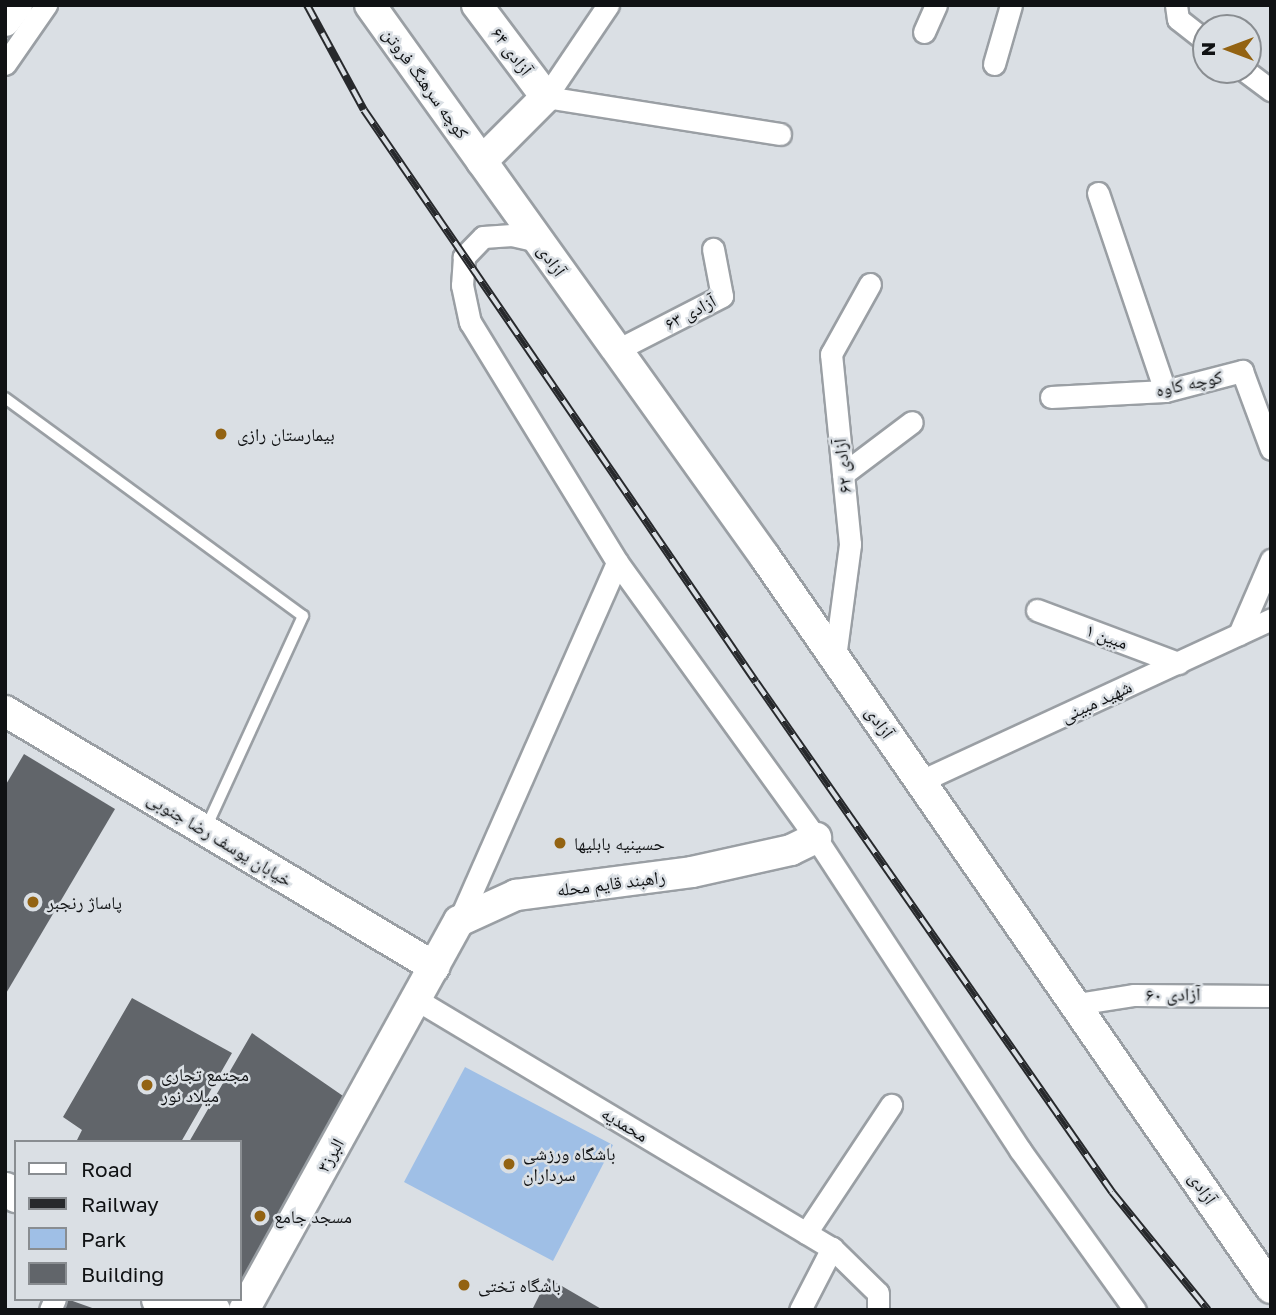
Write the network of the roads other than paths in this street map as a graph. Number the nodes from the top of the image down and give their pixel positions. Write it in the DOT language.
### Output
graph roads {
  1 [pos="17,5"];
  2 [pos="47,5"];
  3 [pos="370,5"];
  4 [pos="477,5"];
  5 [pos="608,5"];
  6 [pos="936,5"];
  7 [pos="1012,5"];
  8 [pos="1176,5"];
  9 [pos="5,21"];
  10 [pos="1192,30"];
  11 [pos="924,32"];
  12 [pos="5,64"];
  13 [pos="994,64"];
  14 [pos="546,97"];
  15 [pos="780,134"];
  16 [pos="482,161"];
  17 [pos="1098,193"];
  18 [pos="538,241"];
  19 [pos="713,248"];
  20 [pos="870,284"];
  21 [pos="617,350"];
  22 [pos="1165,391"];
  23 [pos="1051,397"];
  24 [pos="5,398"];
  25 [pos="912,422"];
  26 [pos="1271,449"];
  27 [pos="843,474"];
  28 [pos="1271,560"];
  29 [pos="617,562"];
  30 [pos="1037,610"];
  31 [pos="1271,619"];
  32 [pos="1239,634"];
  33 [pos="835,657"];
  34 [pos="1178,663"];
  35 [pos="5,711"];
  36 [pos="921,781"];
  37 [pos="204,830"];
  38 [pos="816,838"];
  39 [pos="459,921"];
  40 [pos="435,967"];
  41 [pos="1271,996"];
  42 [pos="417,1000"];
  43 [pos="1077,1004"];
  44 [pos="891,1105"];
  45 [pos="806,1233"];
  46 [pos="832,1248"];
  47 [pos="1271,1288"];
  48 [pos="244,1310"];
  49 [pos="800,1310"];
  50 [pos="878,1310"];
  51 [pos="1135,1310"];
  1 -- 9 [label="main road"];
  2 -- 12 [label="street"];
  3 -- 16 [label="main road, کوچه سرهنگ فروتن"];
  4 -- 14 [label="main road, آزادی ۶۴"];
  5 -- 14 [label="street, آزادی ۶۴"];
  6 -- 11 [label="street"];
  7 -- 13 [label="street"];
  8 -- 10 [label="street"];
  14 -- 15 [label="street"];
  14 -- 16 [label="main road, آزادی ۶۴"];
  16 -- 18 [label="main road, آزادی"];
  17 -- 22 [label="street"];
  18 -- 21 [label="main road, آزادی"];
  18 -- 29 [label="street"];
  19 -- 21 [label="street, آزادی ۶۳"];
  20 -- 27 [label="street, آزادی ۶۲"];
  21 -- 33 [label="main road, آزادی"];
  22 -- 23 [label="street, کوچه کاوه"];
  22 -- 26 [label="street, کوچه کاوه"];
  24 -- 37 [label="lane"];
  25 -- 27 [label="street"];
  27 -- 33 [label="street, آزادی ۶۲"];
  28 -- 32 [label="street"];
  29 -- 38 [label="street"];
  29 -- 39 [label="street"];
  30 -- 34 [label="street, مبین ۱"];
  31 -- 32 [label="street, شهید مبینی"];
  32 -- 34 [label="street, شهید مبینی"];
  33 -- 36 [label="main road, آزادی"];
  34 -- 36 [label="street, شهید مبینی"];
  35 -- 37 [label="main road, خیابان یوسف رضا جنوبی"];
  36 -- 43 [label="main road, آزادی"];
  37 -- 40 [label="main road, خیابان یوسف رضا جنوبی"];
  38 -- 39 [label="main road, راهبند قایم محله"];
  38 -- 51 [label="street"];
  39 -- 40 [label="main road"];
  40 -- 42 [label="main road"];
  41 -- 43 [label="street, آزادی ۶۰"];
  42 -- 45 [label="street, محمدیه"];
  42 -- 48 [label="main road, البرز۳"];
  43 -- 47 [label="main road, آزادی"];
  44 -- 45 [label="street"];
  45 -- 46 [label="street, محمدیه"];
  46 -- 49 [label="street"];
  46 -- 50 [label="street, محمدیه"];
}
